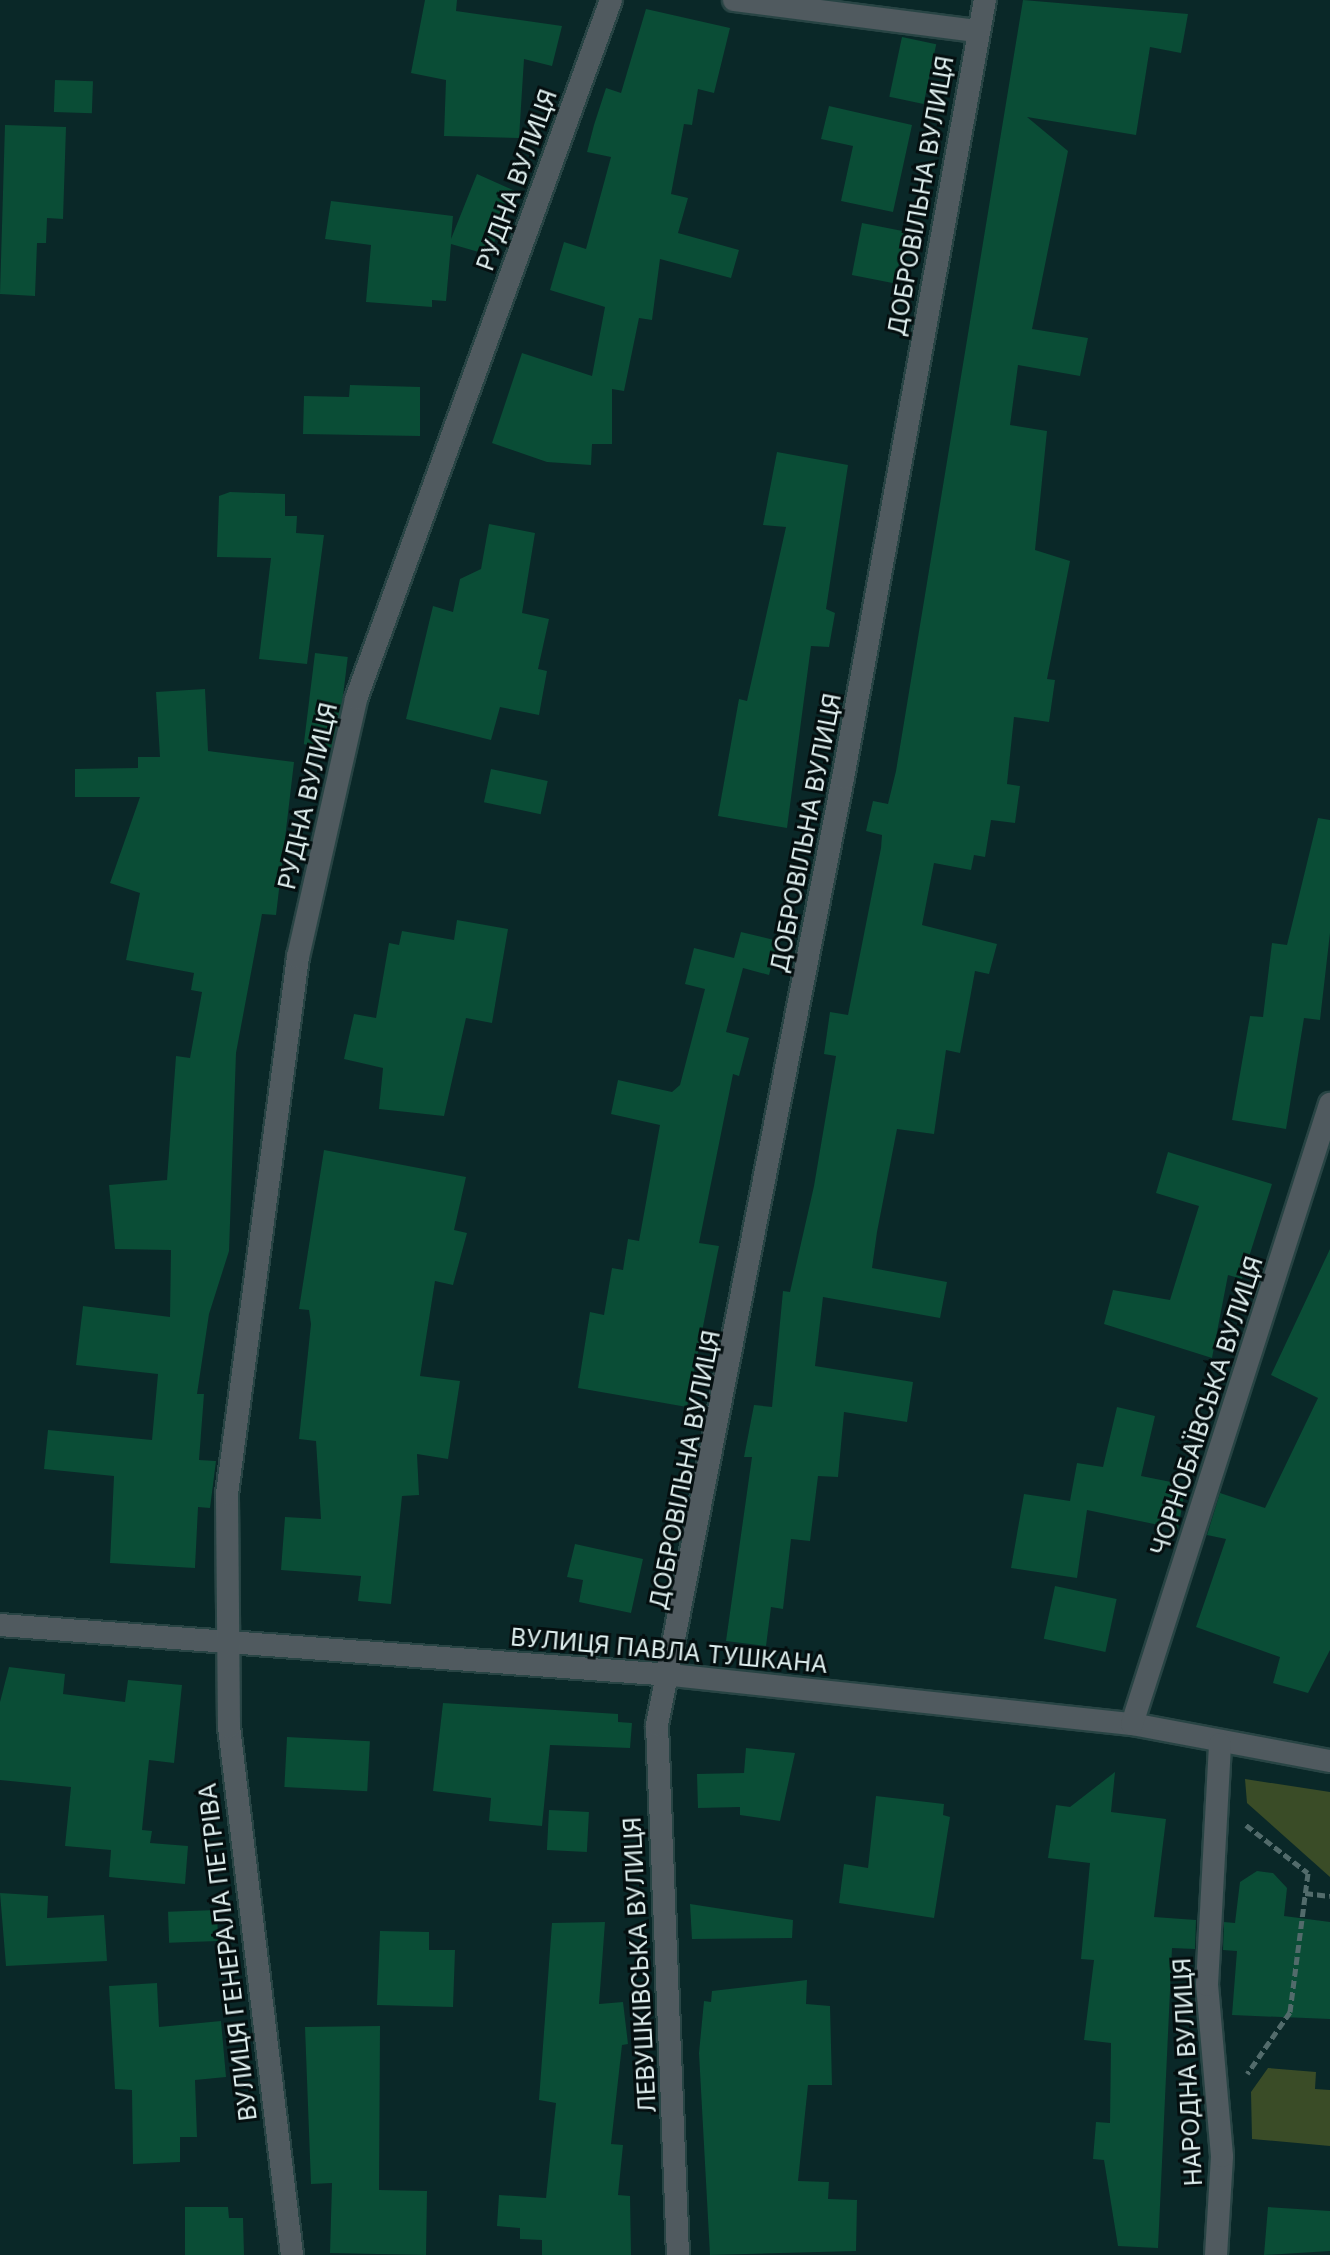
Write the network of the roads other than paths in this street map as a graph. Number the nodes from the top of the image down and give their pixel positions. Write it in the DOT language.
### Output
graph roads {
  1 [pos="611,0"];
  2 [pos="734,0"];
  3 [pos="985,0"];
  4 [pos="977,31"];
  5 [pos="1330,1104"];
  6 [pos="0,1625"];
  7 [pos="229,1643"];
  8 [pos="672,1675"];
  9 [pos="1132,1724"];
  10 [pos="1220,1744"];
  11 [pos="1330,1761"];
  12 [pos="292,2255"];
  13 [pos="678,2255"];
  14 [pos="1216,2255"];
  1 -- 7 [label="street, РУДНА ВУЛИЦЯ"];
  2 -- 4 [label="street"];
  3 -- 4 [label="street, ДОБРОВІЛЬНА ВУЛИЦЯ"];
  4 -- 8 [label="street, ДОБРОВІЛЬНА ВУЛИЦЯ"];
  5 -- 9 [label="street, ЧОРНОБАЇВСЬКА ВУЛИЦЯ"];
  6 -- 7 [label="street, ВУЛИЦЯ ПАВЛА ТУШКАНА"];
  7 -- 8 [label="street, ВУЛИЦЯ ПАВЛА ТУШКАНА"];
  7 -- 12 [label="street, ВУЛИЦЯ ГЕНЕРАЛА ПЕТРІВА"];
  8 -- 9 [label="street, ВУЛИЦЯ ПАВЛА ТУШКАНА"];
  8 -- 13 [label="street, ЛЕВУШКІВСЬКА ВУЛИЦЯ"];
  9 -- 10 [label="street, ВУЛИЦЯ ПАВЛА ТУШКАНА"];
  10 -- 11 [label="street, ВУЛИЦЯ ПАВЛА ТУШКАНА"];
  10 -- 14 [label="street, НАРОДНА ВУЛИЦЯ"];
}
